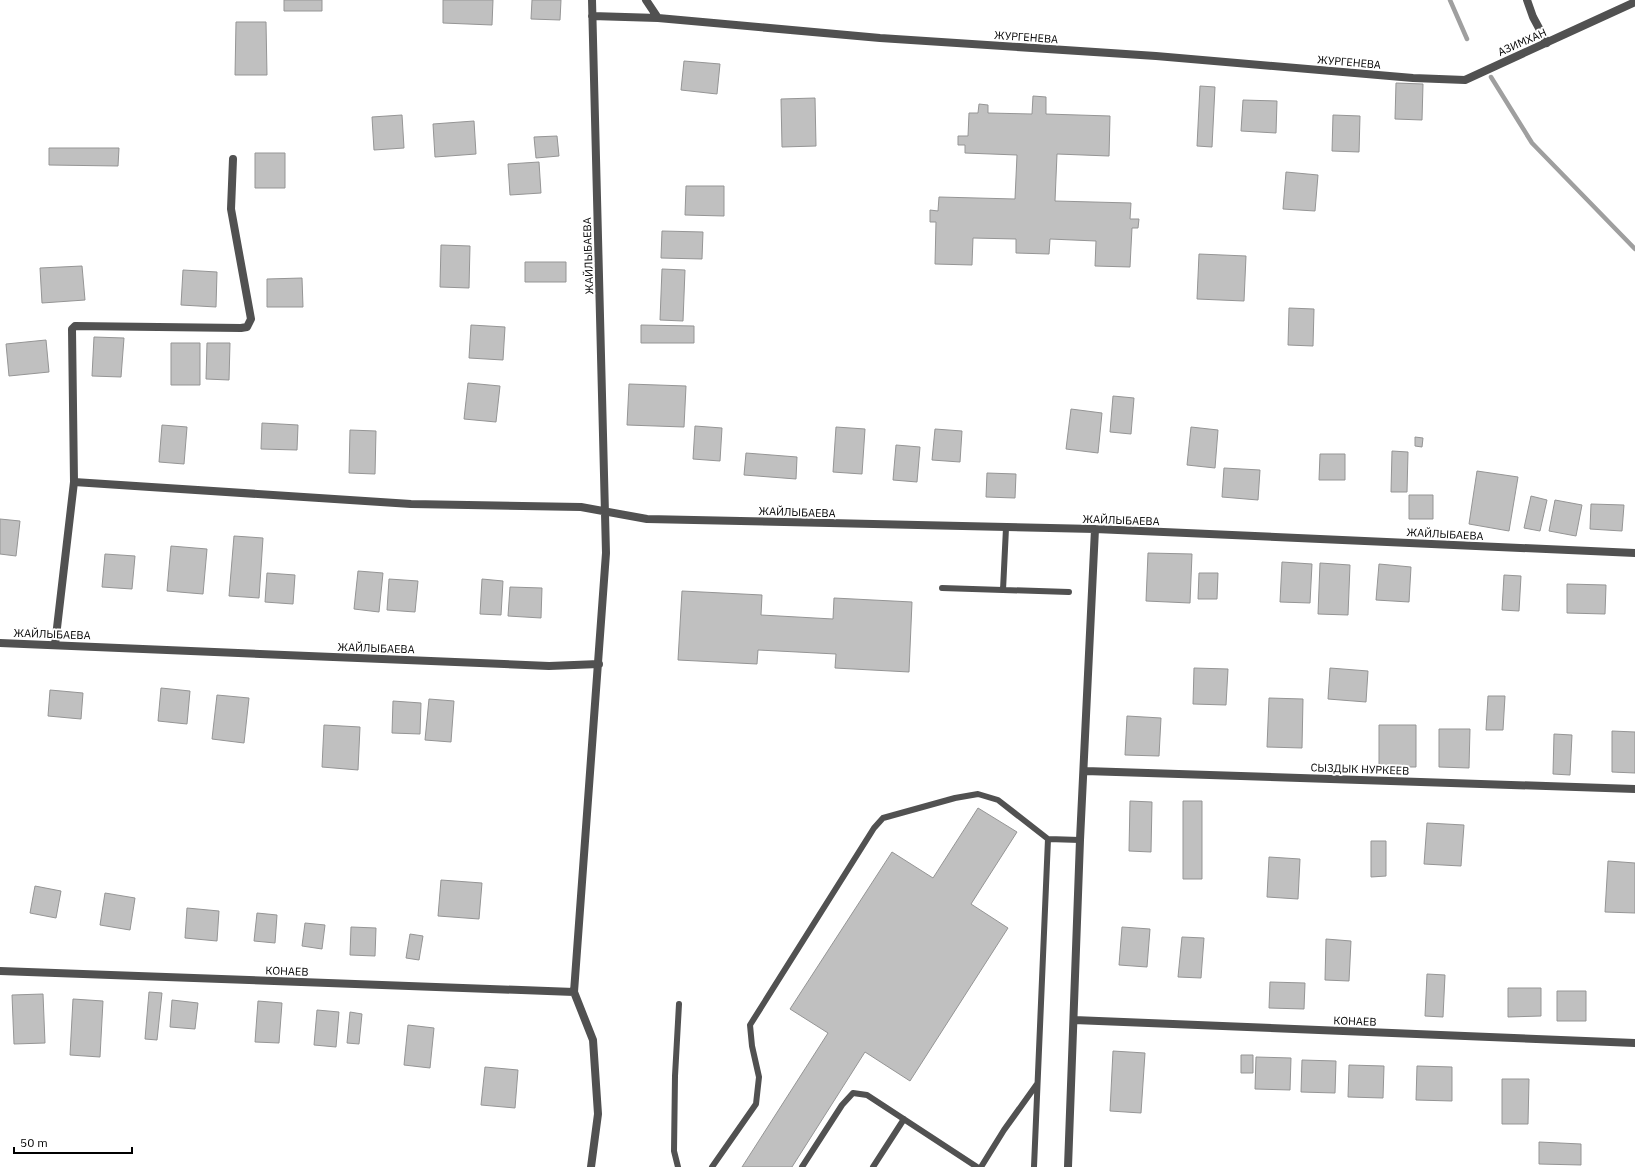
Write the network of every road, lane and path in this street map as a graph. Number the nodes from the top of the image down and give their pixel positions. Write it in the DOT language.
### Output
graph roads {
  1 [pos="592,0"];
  2 [pos="646,0"];
  3 [pos="1527,0"];
  4 [pos="1635,2"];
  5 [pos="592,16"];
  6 [pos="658,18"];
  7 [pos="1547,43"];
  8 [pos="1413,78"];
  9 [pos="233,159"];
  10 [pos="74,482"];
  11 [pos="606,511"];
  12 [pos="1006,528"];
  13 [pos="1095,529"];
  14 [pos="1635,553"];
  15 [pos="942,588"];
  16 [pos="1003,590"];
  17 [pos="1069,592"];
  18 [pos="0,643"];
  19 [pos="55,646"];
  20 [pos="599,664"];
  21 [pos="1085,771"];
  22 [pos="1635,789"];
  23 [pos="1048,839"];
  24 [pos="1080,840"];
  25 [pos="0,971"];
  26 [pos="574,992"];
  27 [pos="679,1004"];
  28 [pos="1074,1020"];
  29 [pos="1635,1043"];
  30 [pos="1038,1083"];
  31 [pos="904,1119"];
  32 [pos="591,1167"];
  33 [pos="678,1167"];
  34 [pos="712,1167"];
  35 [pos="802,1167"];
  36 [pos="873,1167"];
  37 [pos="977,1167"];
  38 [pos="981,1167"];
  39 [pos="1034,1167"];
  40 [pos="1068,1167"];
  1 -- 5 [label="street, ЖАЙЛЫБАЕВА"];
  2 -- 6 [label="street"];
  3 -- 7 [label="street"];
  4 -- 7 [label="street, АЗИМХАН"];
  5 -- 6 [label="street, ЖУРГЕНЕВА"];
  5 -- 11 [label="street, ЖАЙЛЫБАЕВА"];
  6 -- 8 [label="street, ЖУРГЕНЕВА"];
  7 -- 8 [label="street, АЗИМХАН"];
  9 -- 10 [label="street"];
  10 -- 11 [label="street"];
  10 -- 19 [label="street"];
  11 -- 12 [label="street, ЖАЙЛЫБАЕВА"];
  11 -- 20 [label="street, ЖАЙЛЫБАЕВА"];
  12 -- 13 [label="street, ЖАЙЛЫБАЕВА"];
  12 -- 16 [label="lane"];
  13 -- 14 [label="street, ЖАЙЛЫБАЕВА"];
  13 -- 21 [label="street"];
  15 -- 16 [label="lane"];
  16 -- 17 [label="lane"];
  18 -- 19 [label="street, ЖАЙЛЫБАЕВА"];
  19 -- 20 [label="street, ЖАЙЛЫБАЕВА"];
  20 -- 26 [label="street"];
  21 -- 22 [label="street, СЫЗДЫК НУРКЕЕВ"];
  21 -- 24 [label="street"];
  23 -- 24 [label="lane"];
  23 -- 30 [label="lane"];
  23 -- 34 [label="lane"];
  24 -- 28 [label="street"];
  25 -- 26 [label="street, КОНАЕВ"];
  26 -- 32 [label="street"];
  27 -- 33 [label="lane"];
  28 -- 29 [label="street, КОНАЕВ"];
  28 -- 40 [label="street"];
  30 -- 38 [label="lane"];
  30 -- 39 [label="lane"];
  31 -- 35 [label="lane"];
  31 -- 36 [label="lane"];
  31 -- 37 [label="lane"];
}
